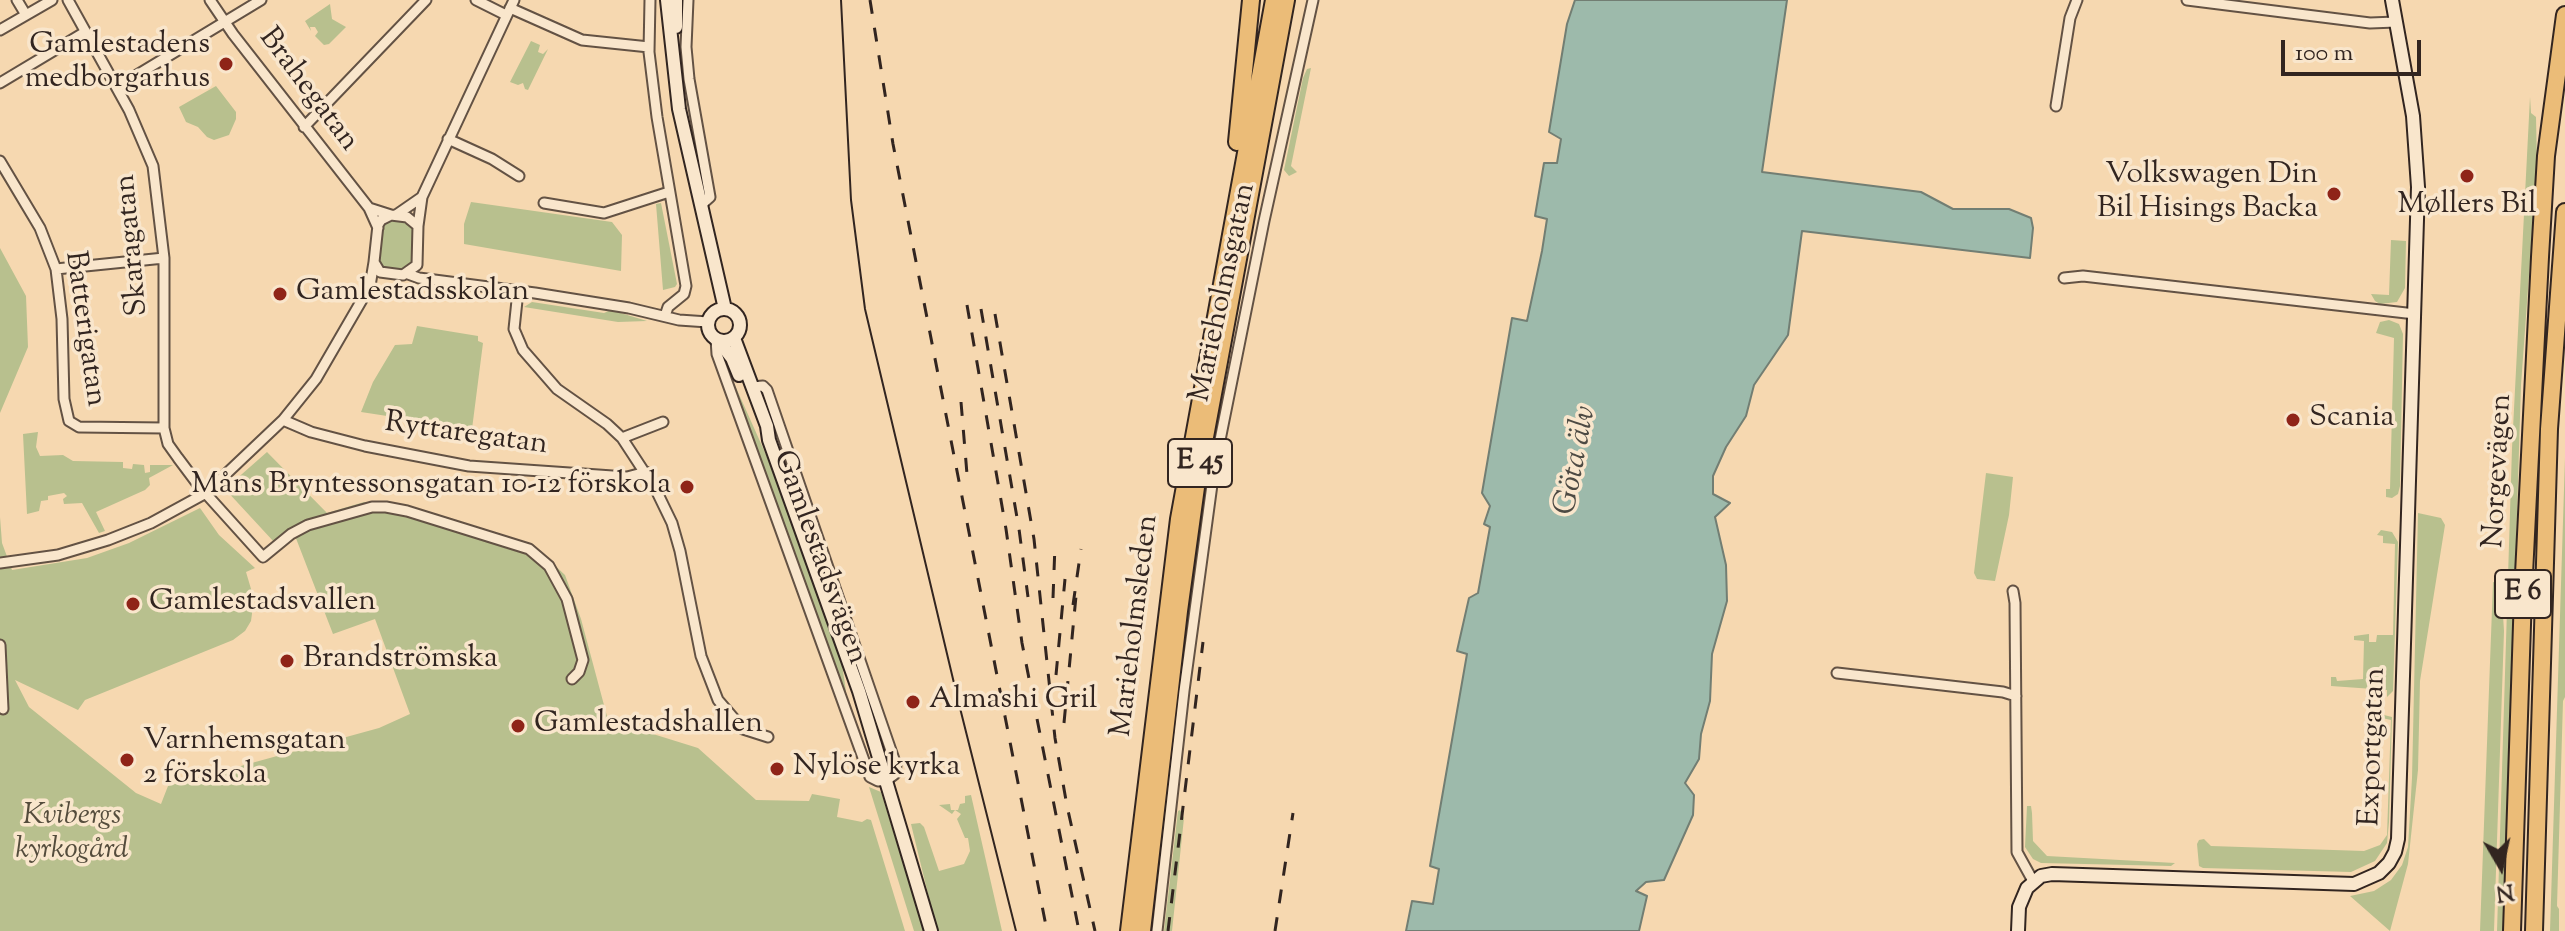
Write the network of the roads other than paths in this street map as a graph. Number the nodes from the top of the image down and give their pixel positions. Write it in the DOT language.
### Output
graph roads {
  1 [pos="17,0"];
  2 [pos="52,0"];
  3 [pos="68,0"];
  4 [pos="210,0"];
  5 [pos="261,0"];
  6 [pos="426,0"];
  7 [pos="476,0"];
  8 [pos="650,0"];
  9 [pos="667,0"];
  10 [pos="676,0"];
  11 [pos="688,0"];
  12 [pos="1251,0"];
  13 [pos="1274,0"];
  14 [pos="1286,0"];
  15 [pos="1313,0"];
  16 [pos="2077,0"];
  17 [pos="2187,0"];
  18 [pos="2392,0"];
  19 [pos="510,8"];
  20 [pos="26,15"];
  21 [pos="2565,15"];
  22 [pos="224,22"];
  23 [pos="2396,22"];
  24 [pos="0,30"];
  25 [pos="85,32"];
  26 [pos="649,47"];
  27 [pos="673,62"];
  28 [pos="0,83"];
  29 [pos="690,85"];
  30 [pos="117,87"];
  31 [pos="675,87"];
  32 [pos="2056,106"];
  33 [pos="304,127"];
  34 [pos="448,139"];
  35 [pos="0,161"];
  36 [pos="519,176"];
  37 [pos="1238,187"];
  38 [pos="669,192"];
  39 [pos="422,197"];
  40 [pos="544,203"];
  41 [pos="702,204"];
  42 [pos="369,208"];
  43 [pos="2565,212"];
  44 [pos="393,215"];
  45 [pos="418,226"];
  46 [pos="378,228"];
  47 [pos="164,258"];
  48 [pos="374,262"];
  49 [pos="417,262"];
  50 [pos="56,269"];
  51 [pos="408,274"];
  52 [pos="388,275"];
  53 [pos="429,278"];
  54 [pos="2064,278"];
  55 [pos="370,286"];
  56 [pos="518,291"];
  57 [pos="725,309"];
  58 [pos="2415,314"];
  59 [pos="665,316"];
  60 [pos="708,322"];
  61 [pos="734,338"];
  62 [pos="717,340"];
  63 [pos="752,387"];
  64 [pos="283,420"];
  65 [pos="663,422"];
  66 [pos="164,428"];
  67 [pos="622,438"];
  68 [pos="769,440"];
  69 [pos="646,472"];
  70 [pos="206,493"];
  71 [pos="1,563"];
  72 [pos="2013,591"];
  73 [pos="0,645"];
  74 [pos="1837,673"];
  75 [pos="572,679"];
  76 [pos="859,691"];
  77 [pos="2016,696"];
  78 [pos="3,709"];
  79 [pos="848,714"];
  80 [pos="768,737"];
  81 [pos="887,780"];
  82 [pos="2033,881"];
  83 [pos="931,931"];
  84 [pos="1129,931"];
  85 [pos="1142,931"];
  86 [pos="1157,931"];
  87 [pos="2018,931"];
  88 [pos="2512,931"];
  89 [pos="2534,931"];
  1 -- 20 [label="street"];
  2 -- 20 [label="street"];
  3 -- 25 [label="street, Skaragatan"];
  4 -- 22 [label="street, Brahegatan"];
  5 -- 22 [label="street"];
  6 -- 33 [label="street"];
  7 -- 19 [label="street"];
  8 -- 26 [label="street"];
  9 -- 27 [label="street"];
  10 -- 27 [label="street"];
  11 -- 29 [label="street"];
  12 -- 37 [label="highway"];
  13 -- 37 [label="highway, Marieholmsleden / E 45"];
  14 -- 85 [label="highway, Marieholmsleden / E 45"];
  15 -- 86 [label="street, Marieholmsgatan"];
  16 -- 32 [label="street"];
  17 -- 23 [label="street"];
  18 -- 23 [label="street, Exportgatan"];
  19 -- 26 [label="street"];
  19 -- 34 [label="street"];
  20 -- 24 [label="street"];
  21 -- 88 [label="highway, Norgevägen / E 6"];
  22 -- 30 [label="street"];
  22 -- 33 [label="street, Brahegatan"];
  23 -- 58 [label="street, Exportgatan"];
  25 -- 28 [label="street"];
  25 -- 30 [label="street, Skaragatan"];
  26 -- 38 [label="street"];
  27 -- 31 [label="street"];
  29 -- 31 [label="street"];
  29 -- 41 [label="street"];
  30 -- 47 [label="street, Skaragatan"];
  31 -- 41 [label="street"];
  33 -- 42 [label="street, Brahegatan"];
  34 -- 36 [label="street"];
  34 -- 39 [label="street"];
  35 -- 50 [label="street, Batterigatan"];
  37 -- 84 [label="highway, Marieholmsleden / E 45"];
  38 -- 40 [label="street"];
  38 -- 59 [label="street"];
  39 -- 44 [label="street"];
  39 -- 45 [label="street"];
  41 -- 57 [label="street"];
  42 -- 44 [label="street"];
  42 -- 46 [label="street, Brahegatan"];
  43 -- 89 [label="highway, Norgevägen / E 6"];
  44 -- 45 [label="street"];
  44 -- 46 [label="street"];
  45 -- 49 [label="street"];
  46 -- 48 [label="street"];
  47 -- 50 [label="street"];
  47 -- 66 [label="street, Skaragatan"];
  48 -- 52 [label="street"];
  48 -- 55 [label="street"];
  49 -- 51 [label="street"];
  49 -- 53 [label="street"];
  50 -- 66 [label="street, Batterigatan"];
  51 -- 52 [label="street"];
  51 -- 53 [label="street"];
  52 -- 55 [label="street"];
  53 -- 56 [label="street"];
  54 -- 58 [label="street"];
  55 -- 64 [label="street"];
  56 -- 59 [label="street"];
  56 -- 67 [label="street"];
  57 -- 60 [label="street"];
  57 -- 61 [label="street"];
  58 -- 82 [label="street, Exportgatan"];
  59 -- 60 [label="street"];
  60 -- 62 [label="street"];
  61 -- 62 [label="street"];
  61 -- 63 [label="street, Gamlestadsvägen"];
  62 -- 68 [label="street, Gamlestadsvägen"];
  62 -- 79 [label="street, Gamlestadsvägen"];
  63 -- 68 [label="street, Gamlestadsvägen"];
  63 -- 81 [label="street, Gamlestadsvägen"];
  64 -- 69 [label="street, Ryttaregatan"];
  64 -- 70 [label="street"];
  65 -- 67 [label="street"];
  66 -- 70 [label="street, Skaragatan"];
  67 -- 69 [label="street"];
  68 -- 76 [label="street, Gamlestadsvägen"];
  69 -- 80 [label="street"];
  70 -- 71 [label="street"];
  70 -- 75 [label="street, Skaragatan"];
  72 -- 77 [label="street"];
  73 -- 78 [label="street"];
  74 -- 77 [label="street"];
  76 -- 79 [label="street"];
  76 -- 81 [label="street, Gamlestadsvägen"];
  77 -- 82 [label="street"];
  79 -- 81 [label="street, Gamlestadsvägen"];
  81 -- 83 [label="street, Gamlestadsvägen"];
  82 -- 87 [label="street"];
}
